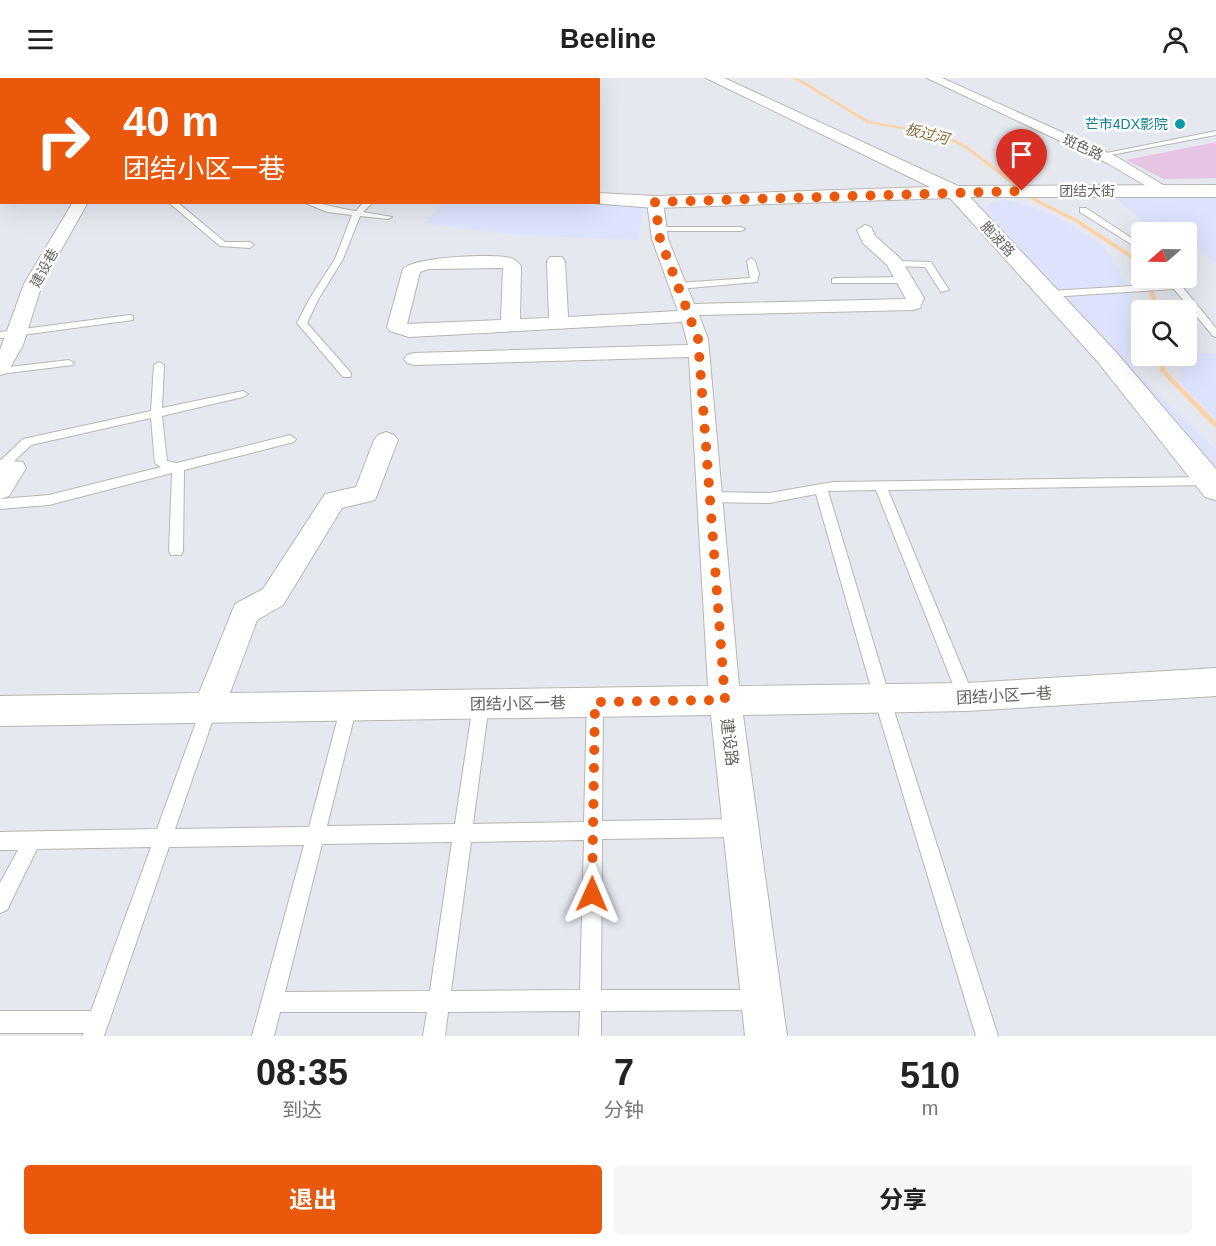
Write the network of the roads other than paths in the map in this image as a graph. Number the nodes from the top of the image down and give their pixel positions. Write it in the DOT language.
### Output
graph roads {
  1 [pos="713,78"];
  2 [pos="933,78"];
  3 [pos="1216,133"];
  4 [pos="1100,155"];
  5 [pos="1216,190"];
  6 [pos="1165,191"];
  7 [pos="955,192"];
  8 [pos="600,200"];
  9 [pos="80,204"];
  10 [pos="174,204"];
  11 [pos="312,204"];
  12 [pos="367,204"];
  13 [pos="1083,210"];
  14 [pos="356,214"];
  15 [pos="657,215"];
  16 [pos="388,217"];
  17 [pos="741,229"];
  18 [pos="865,230"];
  19 [pos="1131,242"];
  20 [pos="250,245"];
  21 [pos="556,261"];
  22 [pos="751,261"];
  23 [pos="900,272"];
  24 [pos="835,281"];
  25 [pos="1173,288"];
  26 [pos="944,290"];
  27 [pos="1050,294"];
  28 [pos="685,304"];
  29 [pos="130,318"];
  30 [pos="590,321"];
  31 [pos="559,323"];
  32 [pos="503,326"];
  33 [pos="8,334"];
  34 [pos="1216,334"];
  35 [pos="699,351"];
  36 [pos="590,354"];
  37 [pos="495,357"];
  38 [pos="414,359"];
  39 [pos="69,363"];
  40 [pos="159,365"];
  41 [pos="0,370"];
  42 [pos="347,375"];
  43 [pos="243,394"];
  44 [pos="156,413"];
  45 [pos="290,439"];
  46 [pos="386,440"];
  47 [pos="0,468"];
  48 [pos="178,468"];
  49 [pos="880,485"];
  50 [pos="1213,485"];
  51 [pos="821,488"];
  52 [pos="0,490"];
  53 [pos="710,497"];
  54 [pos="0,504"];
  55 [pos="176,551"];
  56 [pos="1216,682"];
  57 [pos="966,697"];
  58 [pos="882,698"];
  59 [pos="725,700"];
  60 [pos="595,702"];
  61 [pos="481,704"];
  62 [pos="349,706"];
  63 [pos="209,708"];
  64 [pos="0,711"];
  65 [pos="741,828"];
  66 [pos="593,831"];
  67 [pos="462,833"];
  68 [pos="315,836"];
  69 [pos="163,839"];
  70 [pos="0,841"];
  71 [pos="32,841"];
  72 [pos="0,903"];
  73 [pos="762,999"];
  74 [pos="590,1000"];
  75 [pos="438,1001"];
  76 [pos="272,1002"];
  77 [pos="0,1022"];
  78 [pos="96,1029"];
  79 [pos="263,1036"];
  80 [pos="434,1036"];
  81 [pos="590,1036"];
  82 [pos="766,1036"];
  83 [pos="987,1036"];
  1 -- 7 [label="main road, 胞波路"];
  2 -- 4 [label="street, 斑色路"];
  3 -- 4 [label="lane"];
  4 -- 6 [label="street, 斑色路"];
  5 -- 6 [label="main road, 团结大街"];
  6 -- 7 [label="main road, 团结大街"];
  7 -- 15 [label="main road, 团结大街"];
  7 -- 27 [label="main road, 胞波路"];
  8 -- 15 [label="main road, 团结大街"];
  9 -- 33 [label="street, 建设巷"];
  10 -- 20 [label="lane"];
  11 -- 14 [label="lane"];
  12 -- 14 [label="lane"];
  13 -- 19 [label="lane"];
  14 -- 16 [label="lane"];
  14 -- 42 [label="lane"];
  15 -- 17 [label="lane"];
  15 -- 28 [label="street, 建设路"];
  18 -- 23 [label="street"];
  21 -- 31 [label="street"];
  22 -- 28 [label="lane"];
  23 -- 24 [label="lane"];
  23 -- 26 [label="lane"];
  23 -- 28 [label="street"];
  25 -- 27 [label="lane"];
  25 -- 34 [label="lane"];
  27 -- 50 [label="main road, 胞波路"];
  28 -- 30 [label="street"];
  28 -- 35 [label="street, 建设路"];
  29 -- 33 [label="lane"];
  30 -- 31 [label="street"];
  30 -- 36 [label="street"];
  31 -- 32 [label="street"];
  32 -- 32 [label="street"];
  32 -- 37 [label="street"];
  33 -- 41 [label="street, 建设巷"];
  35 -- 36 [label="street"];
  35 -- 53 [label="street, 建设路"];
  36 -- 37 [label="street"];
  37 -- 38 [label="street"];
  39 -- 41 [label="lane"];
  40 -- 44 [label="lane"];
  43 -- 44 [label="lane"];
  44 -- 47 [label="lane"];
  44 -- 48 [label="lane"];
  45 -- 48 [label="lane"];
  46 -- 63 [label="street"];
  47 -- 52 [label="street"];
  48 -- 54 [label="lane"];
  48 -- 55 [label="lane"];
  49 -- 50 [label="lane"];
  49 -- 51 [label="lane"];
  49 -- 57 [label="lane"];
  51 -- 53 [label="lane"];
  51 -- 58 [label="lane"];
  53 -- 59 [label="street, 建设路"];
  56 -- 57 [label="street, 团结小区一巷"];
  57 -- 58 [label="street, 团结小区一巷"];
  58 -- 59 [label="street, 团结小区一巷"];
  58 -- 83 [label="lane"];
  59 -- 60 [label="street, 团结小区一巷"];
  59 -- 65 [label="street, 建设路"];
  60 -- 61 [label="street, 团结小区一巷"];
  60 -- 66 [label="lane"];
  61 -- 62 [label="street, 团结小区一巷"];
  61 -- 67 [label="lane"];
  62 -- 63 [label="street, 团结小区一巷"];
  62 -- 68 [label="lane"];
  63 -- 64 [label="street, 团结小区一巷"];
  63 -- 69 [label="lane"];
  65 -- 66 [label="lane"];
  65 -- 73 [label="street, 建设路"];
  66 -- 67 [label="lane"];
  66 -- 74 [label="lane"];
  67 -- 68 [label="lane"];
  67 -- 75 [label="lane"];
  68 -- 69 [label="lane"];
  68 -- 76 [label="lane"];
  69 -- 71 [label="lane"];
  69 -- 78 [label="lane"];
  70 -- 71 [label="lane"];
  71 -- 72 [label="lane"];
  73 -- 74 [label="lane"];
  73 -- 82 [label="street, 建设路"];
  74 -- 75 [label="lane"];
  74 -- 81 [label="lane"];
  75 -- 76 [label="lane"];
  75 -- 80 [label="lane"];
  76 -- 79 [label="lane"];
  77 -- 78 [label="lane"];
}
